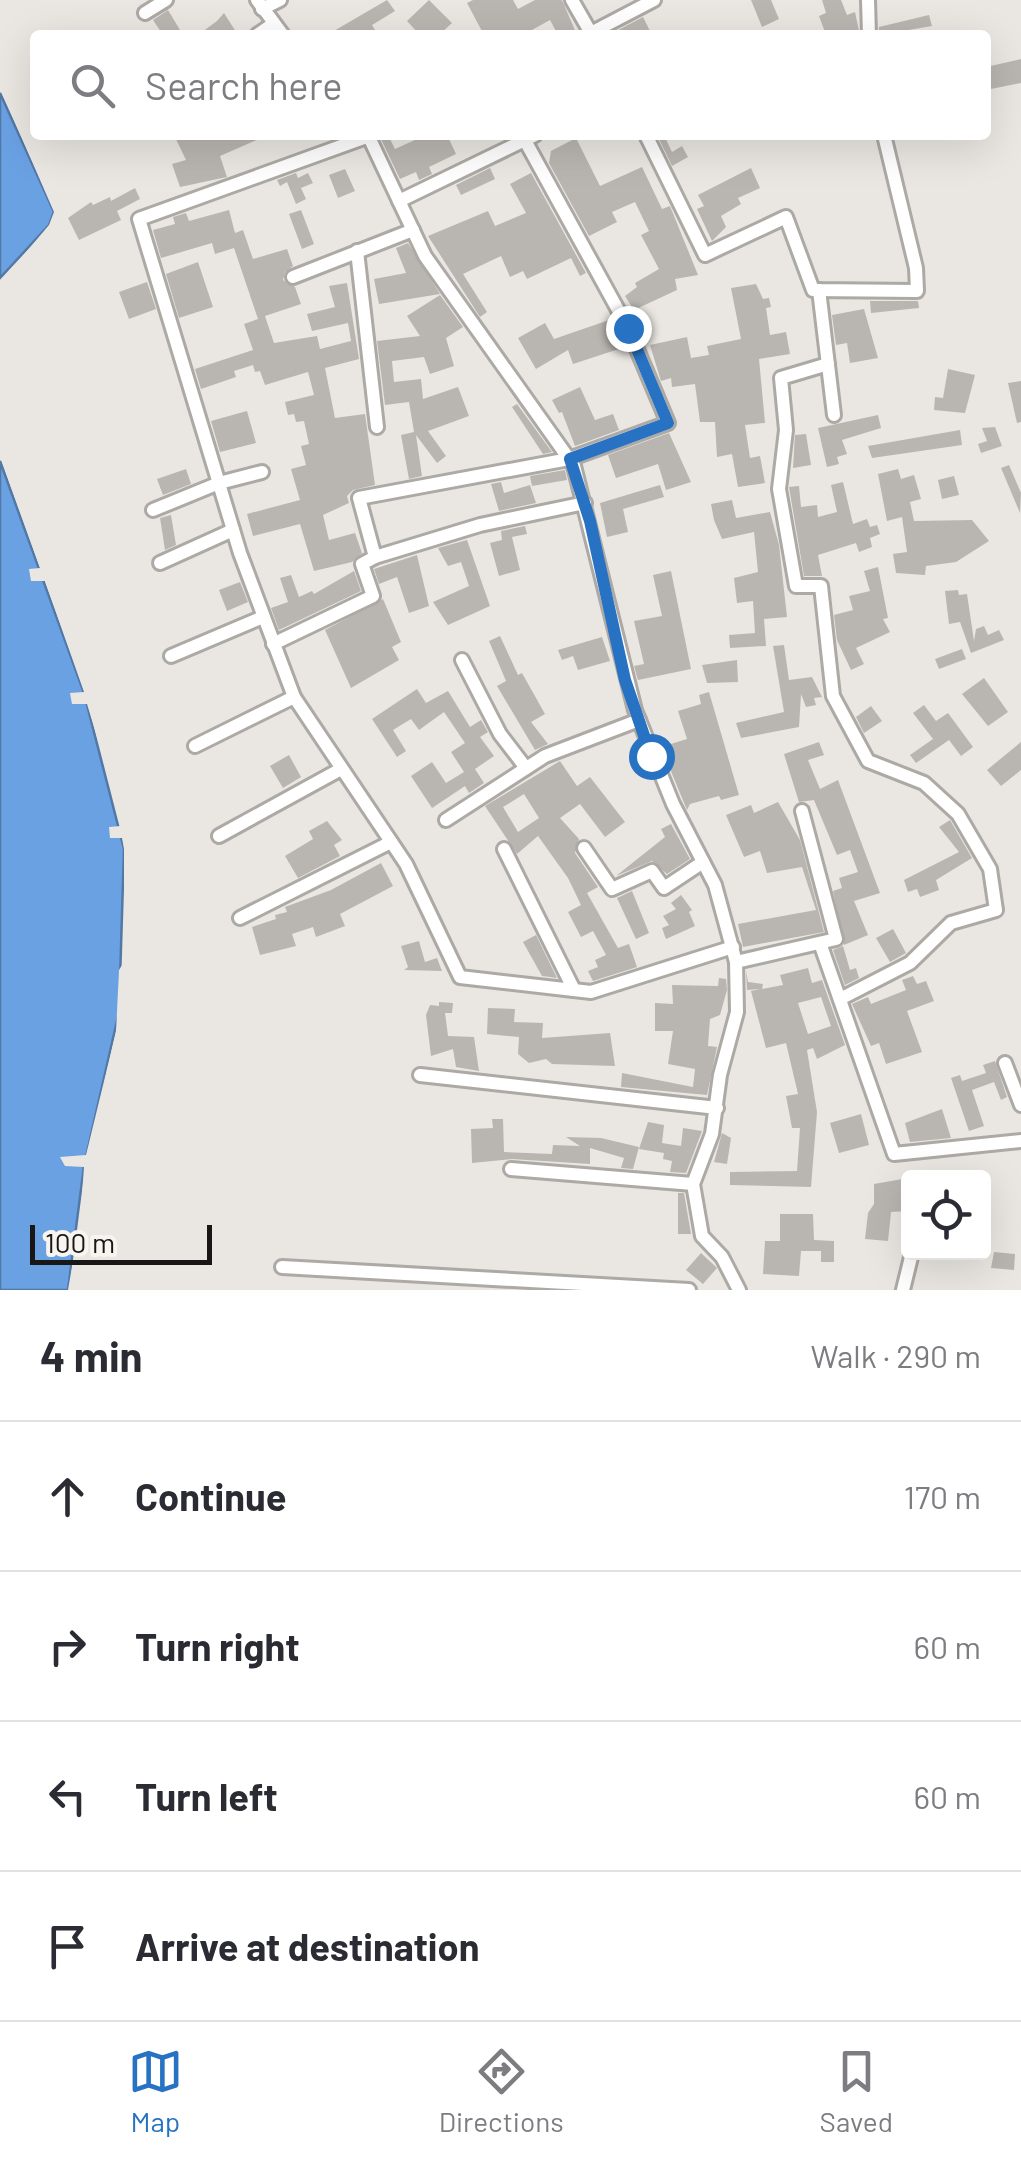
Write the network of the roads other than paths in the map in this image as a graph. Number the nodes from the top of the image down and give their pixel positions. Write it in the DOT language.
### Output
graph roads {
  1 [pos="166,0"];
  2 [pos="280,0"];
  3 [pos="572,0"];
  4 [pos="654,0"];
  5 [pos="868,0"];
  6 [pos="260,4"];
  7 [pos="144,13"];
  8 [pos="278,30"];
  9 [pos="588,30"];
  10 [pos="598,30"];
  11 [pos="869,30"];
  12 [pos="355,140"];
  13 [pos="371,140"];
  14 [pos="521,140"];
  15 [pos="529,140"];
  16 [pos="648,140"];
  17 [pos="885,140"];
  18 [pos="399,201"];
  19 [pos="413,230"];
  20 [pos="358,252"];
  21 [pos="294,276"];
  22 [pos="820,290"];
  23 [pos="828,364"];
  24 [pos="834,415"];
  25 [pos="376,427"];
  26 [pos="570,459"];
  27 [pos="262,472"];
  28 [pos="219,484"];
  29 [pos="585,503"];
  30 [pos="153,510"];
  31 [pos="233,530"];
  32 [pos="375,557"];
  33 [pos="160,562"];
  34 [pos="263,616"];
  35 [pos="273,644"];
  36 [pos="171,656"];
  37 [pos="462,660"];
  38 [pos="294,697"];
  39 [pos="639,720"];
  40 [pos="195,746"];
  41 [pos="526,768"];
  42 [pos="341,769"];
  43 [pos="802,811"];
  44 [pos="446,820"];
  45 [pos="218,836"];
  46 [pos="390,842"];
  47 [pos="584,848"];
  48 [pos="504,849"];
  49 [pos="703,862"];
  50 [pos="240,918"];
  51 [pos="820,943"];
  52 [pos="732,947"];
  53 [pos="736,962"];
  54 [pos="574,990"];
  55 [pos="840,999"];
  56 [pos="1005,1063"];
  57 [pos="420,1075"];
  58 [pos="1021,1106"];
  59 [pos="716,1108"];
  60 [pos="1021,1141"];
  61 [pos="511,1168"];
  62 [pos="693,1184"];
  63 [pos="910,1260"];
  64 [pos="282,1267"];
  65 [pos="690,1290"];
  66 [pos="739,1290"];
  67 [pos="903,1290"];
  1 -- 7 [label="street"];
  2 -- 6 [label="street"];
  3 -- 9 [label="street"];
  4 -- 10 [label="street"];
  5 -- 11 [label="street"];
  6 -- 8 [label="street"];
  12 -- 28 [label="street"];
  13 -- 18 [label="street"];
  14 -- 18 [label="street"];
  15 -- 26 [label="street"];
  16 -- 22 [label="street"];
  17 -- 22 [label="street"];
  18 -- 19 [label="street"];
  19 -- 20 [label="street"];
  19 -- 26 [label="street"];
  20 -- 21 [label="street"];
  20 -- 25 [label="street"];
  22 -- 23 [label="street"];
  23 -- 24 [label="street"];
  23 -- 55 [label="street"];
  26 -- 29 [label="street"];
  26 -- 32 [label="street"];
  27 -- 28 [label="street"];
  28 -- 30 [label="street"];
  28 -- 31 [label="street"];
  29 -- 32 [label="street"];
  29 -- 39 [label="street"];
  31 -- 33 [label="street"];
  31 -- 34 [label="street"];
  32 -- 35 [label="street"];
  34 -- 35 [label="street"];
  34 -- 36 [label="street"];
  35 -- 38 [label="street"];
  37 -- 41 [label="street"];
  38 -- 40 [label="street"];
  38 -- 42 [label="street"];
  39 -- 41 [label="street"];
  39 -- 49 [label="street"];
  41 -- 44 [label="street"];
  42 -- 45 [label="street"];
  42 -- 46 [label="street"];
  43 -- 51 [label="street"];
  46 -- 50 [label="street"];
  46 -- 54 [label="street"];
  47 -- 49 [label="street"];
  48 -- 54 [label="street"];
  49 -- 52 [label="street"];
  51 -- 53 [label="street"];
  51 -- 55 [label="street"];
  52 -- 53 [label="street"];
  52 -- 54 [label="street"];
  53 -- 59 [label="street"];
  55 -- 60 [label="street"];
  56 -- 58 [label="street"];
  57 -- 59 [label="street"];
  59 -- 62 [label="street"];
  61 -- 62 [label="street"];
  62 -- 66 [label="street"];
  63 -- 67 [label="street"];
  64 -- 65 [label="street"];
}
